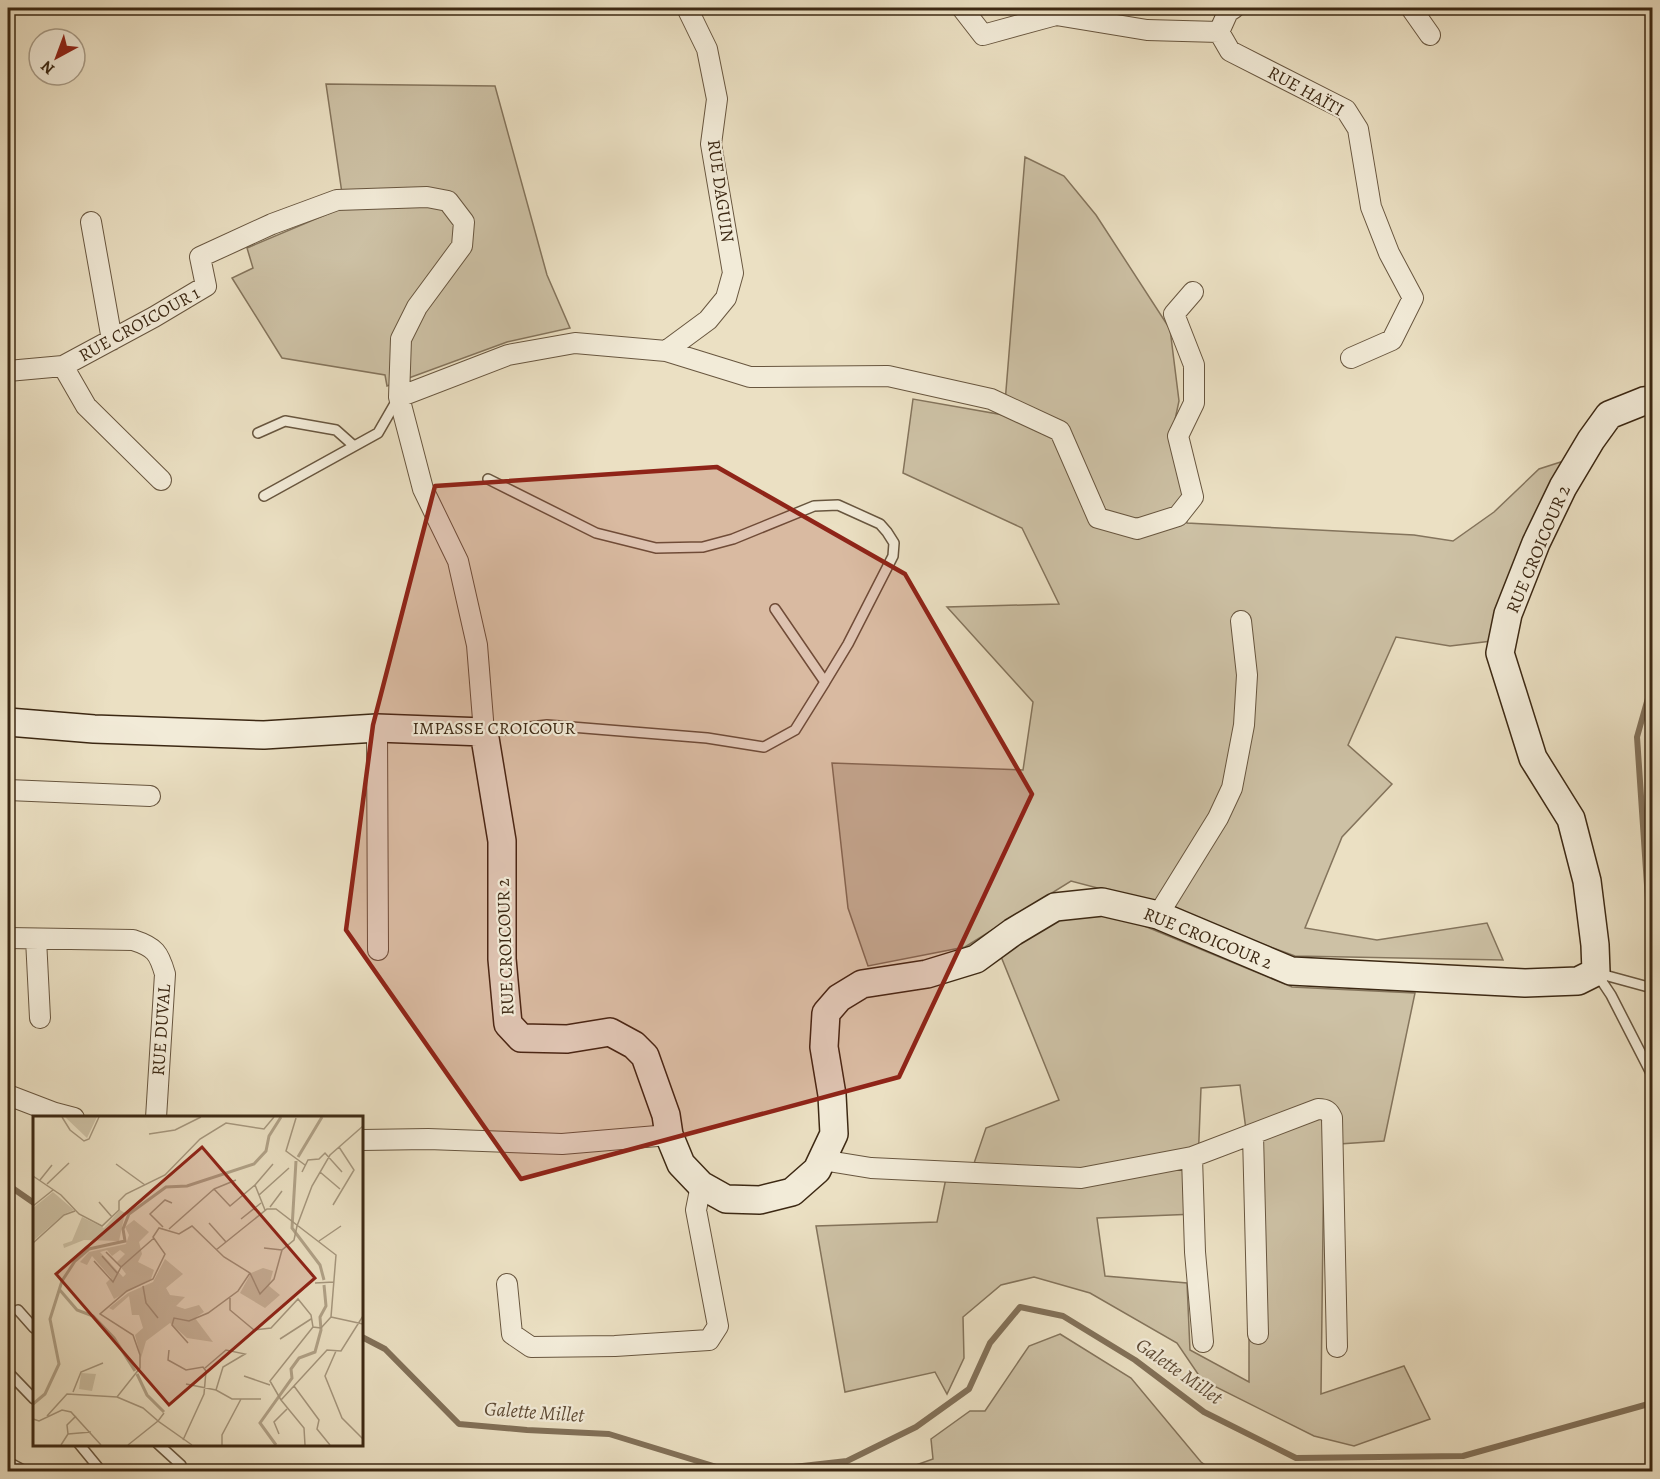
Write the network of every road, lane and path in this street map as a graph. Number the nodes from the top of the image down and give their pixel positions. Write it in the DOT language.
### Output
graph roads {
  1 [pos="687,8"];
  2 [pos="962,8"];
  3 [pos="1234,8"];
  4 [pos="1411,8"];
  5 [pos="1219,32"];
  6 [pos="1430,34"];
  7 [pos="91,222"];
  8 [pos="1193,292"];
  9 [pos="112,340"];
  10 [pos="666,351"];
  11 [pos="1351,358"];
  12 [pos="63,366"];
  13 [pos="8,371"];
  14 [pos="399,397"];
  15 [pos="1653,400"];
  16 [pos="258,433"];
  17 [pos="354,446"];
  18 [pos="488,479"];
  19 [pos="161,480"];
  20 [pos="264,496"];
  21 [pos="775,609"];
  22 [pos="1241,621"];
  23 [pos="825,682"];
  24 [pos="8,722"];
  25 [pos="377,728"];
  26 [pos="484,732"];
  27 [pos="8,790"];
  28 [pos="150,796"];
  29 [pos="1158,915"];
  30 [pos="8,938"];
  31 [pos="36,939"];
  32 [pos="378,950"];
  33 [pos="1596,972"];
  34 [pos="1653,988"];
  35 [pos="40,1018"];
  36 [pos="1653,1075"];
  37 [pos="8,1095"];
  38 [pos="66,1116"];
  39 [pos="156,1116"];
  40 [pos="1253,1134"];
  41 [pos="669,1135"];
  42 [pos="363,1140"];
  43 [pos="1192,1157"];
  44 [pos="822,1160"];
  45 [pos="701,1185"];
  46 [pos="507,1284"];
  47 [pos="18,1310"];
  48 [pos="33,1327"];
  49 [pos="1258,1334"];
  50 [pos="1203,1342"];
  51 [pos="1337,1347"];
  52 [pos="8,1372"];
  53 [pos="33,1398"];
  54 [pos="81,1446"];
  55 [pos="160,1446"];
  56 [pos="8,1462"];
  57 [pos="27,1472"];
  58 [pos="102,1472"];
  59 [pos="184,1472"];
  1 -- 10 [label="street, RUE DAGUIN"];
  2 -- 5 [label="street"];
  3 -- 5 [label="street"];
  4 -- 6 [label="street"];
  5 -- 11 [label="street, RUE HAÏTI"];
  7 -- 9 [label="street"];
  8 -- 10 [label="street"];
  9 -- 12 [label="street, RUE CROICOUR 1"];
  9 -- 14 [label="street, RUE CROICOUR 1"];
  10 -- 14 [label="street"];
  12 -- 13 [label="street, RUE CROICOUR 1"];
  12 -- 19 [label="street"];
  14 -- 17 [label="lane"];
  14 -- 26 [label="street, RUE CROICOUR 1"];
  15 -- 33 [label="street, RUE CROICOUR 2"];
  16 -- 17 [label="lane"];
  17 -- 20 [label="lane"];
  18 -- 23 [label="lane, IMPASSE CROICOUR"];
  21 -- 23 [label="lane"];
  22 -- 29 [label="street"];
  23 -- 26 [label="lane, IMPASSE CROICOUR"];
  24 -- 25 [label="street, IMPASSE CROICOUR"];
  25 -- 26 [label="street, IMPASSE CROICOUR"];
  25 -- 32 [label="street"];
  26 -- 41 [label="street, RUE CROICOUR 2"];
  27 -- 28 [label="street"];
  29 -- 33 [label="street, RUE CROICOUR 2"];
  29 -- 44 [label="street, RUE CROICOUR 2"];
  30 -- 31 [label="street, RUE DUVAL"];
  31 -- 35 [label="street"];
  31 -- 39 [label="street, RUE DUVAL"];
  33 -- 34 [label="lane"];
  33 -- 36 [label="lane"];
  37 -- 38 [label="street"];
  40 -- 43 [label="street"];
  40 -- 49 [label="street"];
  40 -- 51 [label="street"];
  41 -- 42 [label="street"];
  41 -- 45 [label="street, RUE CROICOUR 2"];
  43 -- 44 [label="street"];
  43 -- 50 [label="street"];
  44 -- 45 [label="street, RUE CROICOUR 2"];
  45 -- 46 [label="street"];
  47 -- 48 [label="lane"];
  52 -- 53 [label="lane"];
  54 -- 58 [label="lane"];
  55 -- 59 [label="lane"];
  56 -- 57 [label="lane"];
}
